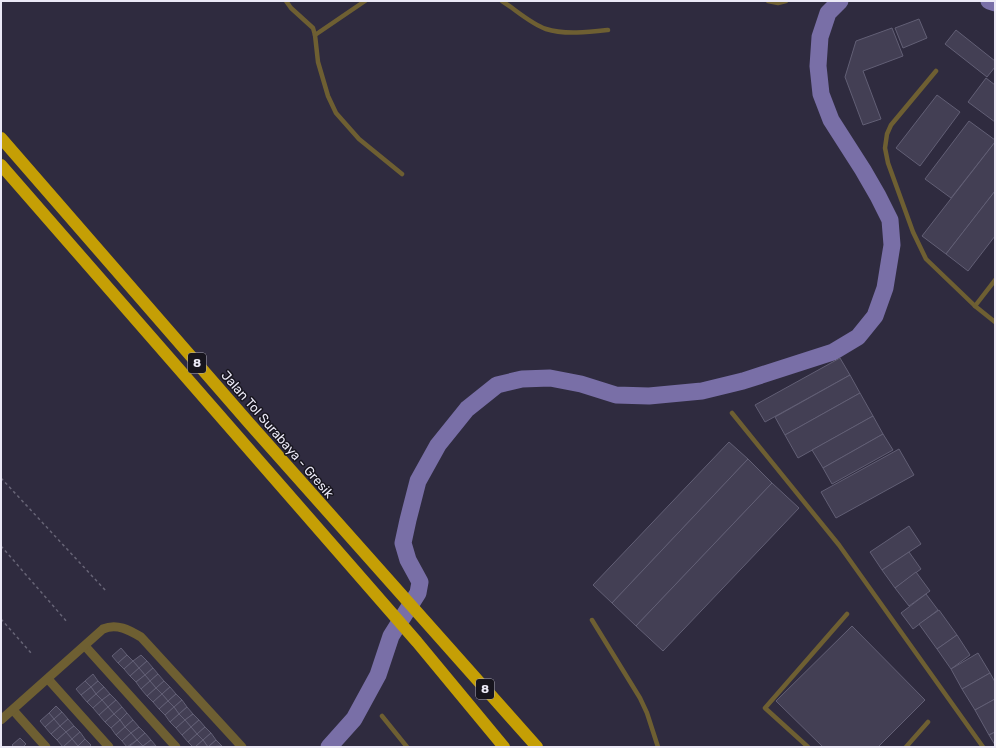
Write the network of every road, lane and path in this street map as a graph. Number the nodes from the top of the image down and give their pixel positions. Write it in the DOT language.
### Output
graph roads {
  1 [pos="286,1"];
  2 [pos="365,1"];
  3 [pos="502,1"];
  4 [pos="768,1"];
  5 [pos="786,1"];
  6 [pos="608,30"];
  7 [pos="315,35"];
  8 [pos="936,71"];
  9 [pos="1,138"];
  10 [pos="1,165"];
  11 [pos="402,174"];
  12 [pos="995,280"];
  13 [pos="975,306"];
  14 [pos="995,322"];
  15 [pos="732,413"];
  16 [pos="1,478"];
  17 [pos="1,546"];
  18 [pos="106,591"];
  19 [pos="847,614"];
  20 [pos="1,618"];
  21 [pos="592,620"];
  22 [pos="68,623"];
  23 [pos="85,646"];
  24 [pos="32,654"];
  25 [pos="48,679"];
  26 [pos="13,710"];
  27 [pos="382,716"];
  28 [pos="512,718"];
  29 [pos="1,720"];
  30 [pos="928,722"];
  31 [pos="46,747"];
  32 [pos="109,747"];
  33 [pos="176,747"];
  34 [pos="242,747"];
  35 [pos="407,747"];
  36 [pos="504,747"];
  37 [pos="537,747"];
  38 [pos="542,747"];
  39 [pos="658,747"];
  40 [pos="808,747"];
  41 [pos="906,747"];
  42 [pos="983,747"];
  1 -- 7 [label="lane"];
  2 -- 7 [label="lane"];
  3 -- 6 [label="lane"];
  4 -- 5 [label="lane"];
  7 -- 11 [label="lane"];
  8 -- 13 [label="lane"];
  9 -- 28 [label="highway, Jalan Tol Surabaya - Gresik / 8"];
  10 -- 36 [label="highway, 8"];
  12 -- 13 [label="lane"];
  13 -- 14 [label="lane"];
  15 -- 42 [label="lane"];
  16 -- 18 [label="path"];
  17 -- 22 [label="path"];
  19 -- 40 [label="lane"];
  20 -- 24 [label="path"];
  21 -- 39 [label="lane"];
  23 -- 25 [label="street"];
  23 -- 33 [label="street"];
  23 -- 34 [label="street"];
  25 -- 26 [label="street"];
  25 -- 32 [label="street"];
  26 -- 29 [label="street"];
  26 -- 31 [label="street"];
  27 -- 35 [label="lane"];
  28 -- 37 [label="highway, Jalan Tol Surabaya - Gresik / 8"];
  28 -- 38 [label="highway"];
  30 -- 41 [label="lane"];
}
